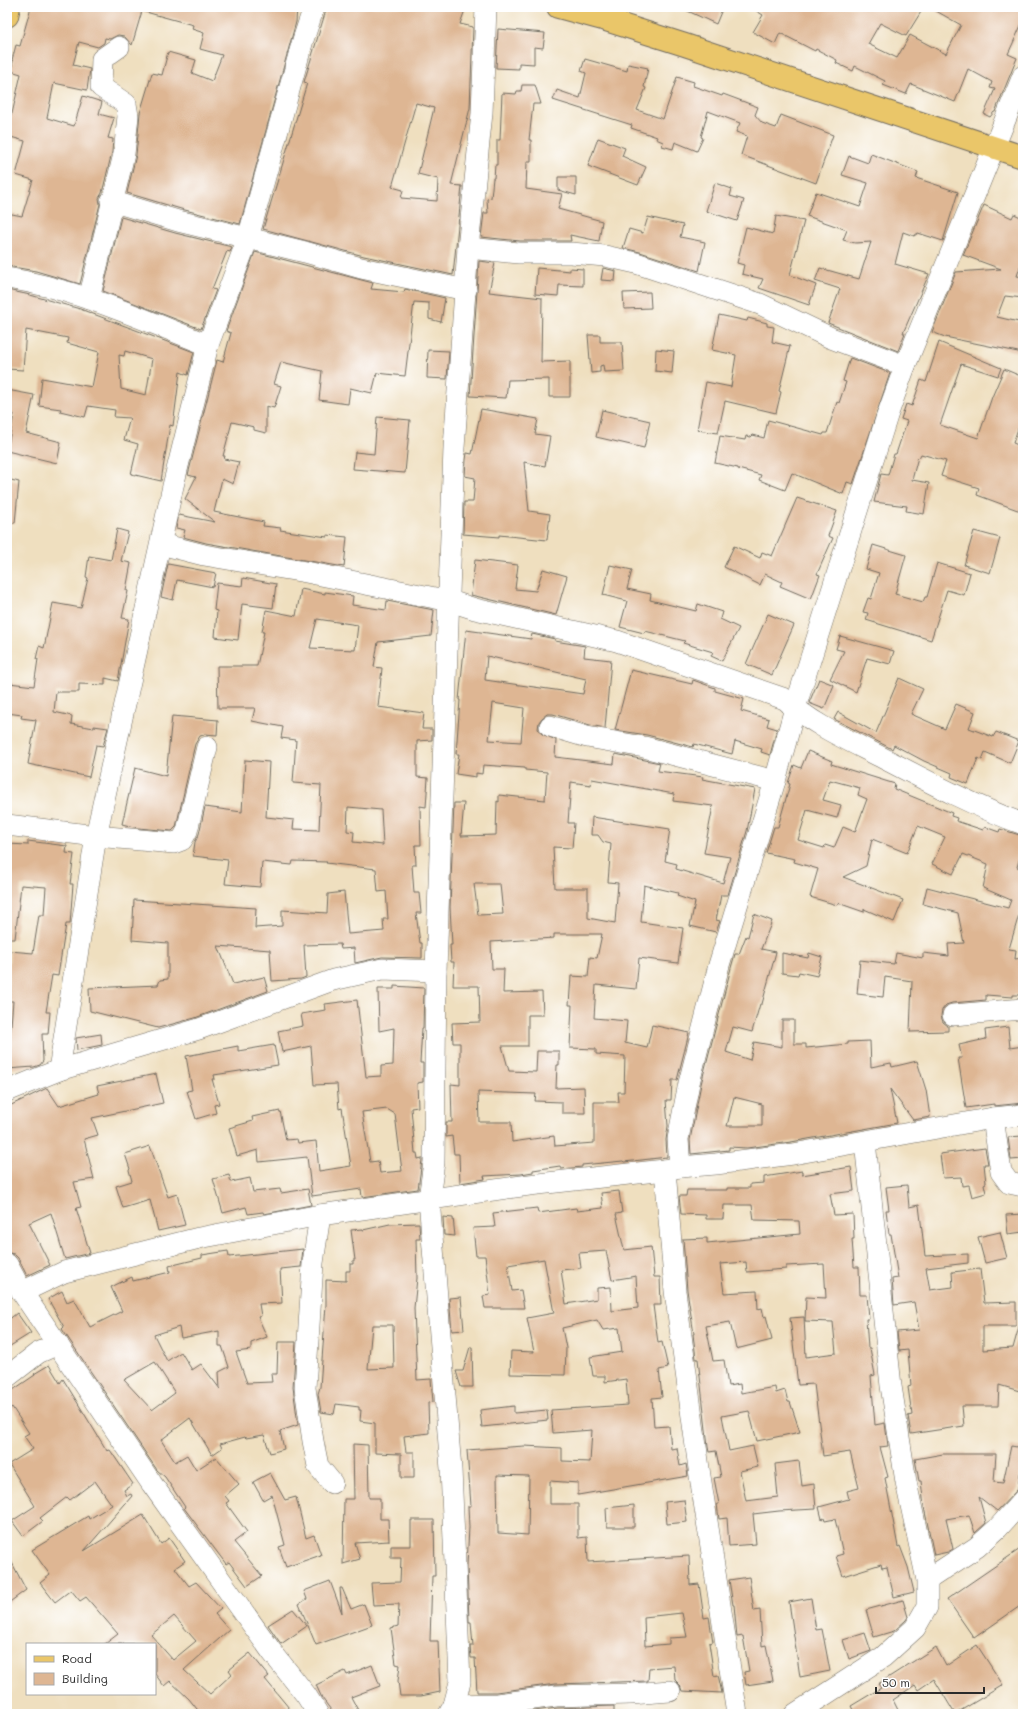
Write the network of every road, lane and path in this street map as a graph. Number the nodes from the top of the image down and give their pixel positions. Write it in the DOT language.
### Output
graph roads {
  1 [pos="9,7"];
  2 [pos="314,7"];
  3 [pos="486,7"];
  4 [pos="558,7"];
  5 [pos="612,13"];
  6 [pos="7,16"];
  7 [pos="119,47"];
  8 [pos="1023,76"];
  9 [pos="994,146"];
  10 [pos="1023,157"];
  11 [pos="111,201"];
  12 [pos="248,238"];
  13 [pos="468,248"];
  14 [pos="7,278"];
  15 [pos="466,290"];
  16 [pos="88,299"];
  17 [pos="208,345"];
  18 [pos="905,366"];
  19 [pos="161,544"];
  20 [pos="450,601"];
  21 [pos="795,708"];
  22 [pos="550,726"];
  23 [pos="207,747"];
  24 [pos="775,781"];
  25 [pos="1023,824"];
  26 [pos="7,825"];
  27 [pos="96,836"];
  28 [pos="436,971"];
  29 [pos="1023,1009"];
  30 [pos="954,1015"];
  31 [pos="60,1070"];
  32 [pos="7,1091"];
  33 [pos="1023,1115"];
  34 [pos="993,1118"];
  35 [pos="865,1142"];
  36 [pos="672,1169"];
  37 [pos="1023,1186"];
  38 [pos="429,1199"];
  39 [pos="320,1215"];
  40 [pos="7,1264"];
  41 [pos="22,1292"];
  42 [pos="58,1344"];
  43 [pos="7,1377"];
  44 [pos="332,1483"];
  45 [pos="1023,1500"];
  46 [pos="927,1580"];
  47 [pos="670,1691"];
  48 [pos="452,1710"];
  49 [pos="318,1714"];
  50 [pos="737,1714"];
  51 [pos="795,1714"];
  1 -- 6 [label="main road"];
  2 -- 12 [label="street"];
  3 -- 13 [label="street"];
  4 -- 5 [label="main road"];
  5 -- 9 [label="main road"];
  7 -- 11 [label="street"];
  8 -- 9 [label="street"];
  9 -- 10 [label="main road"];
  9 -- 18 [label="street"];
  11 -- 12 [label="street"];
  11 -- 16 [label="street"];
  12 -- 15 [label="street"];
  12 -- 17 [label="street"];
  13 -- 15 [label="street"];
  13 -- 18 [label="street"];
  14 -- 16 [label="street"];
  15 -- 20 [label="street"];
  16 -- 17 [label="street"];
  17 -- 19 [label="street"];
  18 -- 21 [label="street"];
  19 -- 20 [label="street"];
  19 -- 27 [label="street"];
  20 -- 21 [label="street"];
  20 -- 28 [label="street"];
  21 -- 24 [label="street"];
  21 -- 25 [label="street"];
  22 -- 24 [label="street"];
  23 -- 27 [label="street"];
  24 -- 36 [label="street"];
  26 -- 27 [label="street"];
  27 -- 31 [label="street"];
  28 -- 31 [label="street"];
  28 -- 38 [label="street"];
  29 -- 30 [label="street"];
  31 -- 32 [label="street"];
  33 -- 34 [label="street"];
  34 -- 35 [label="street"];
  34 -- 37 [label="street"];
  35 -- 36 [label="street"];
  35 -- 46 [label="street"];
  36 -- 38 [label="street"];
  36 -- 50 [label="street"];
  38 -- 39 [label="street"];
  38 -- 48 [label="street"];
  39 -- 41 [label="street"];
  39 -- 44 [label="street"];
  40 -- 41 [label="street"];
  41 -- 42 [label="street"];
  42 -- 43 [label="street"];
  42 -- 49 [label="street"];
  45 -- 46 [label="street"];
  46 -- 51 [label="street"];
  47 -- 48 [label="street"];
}
